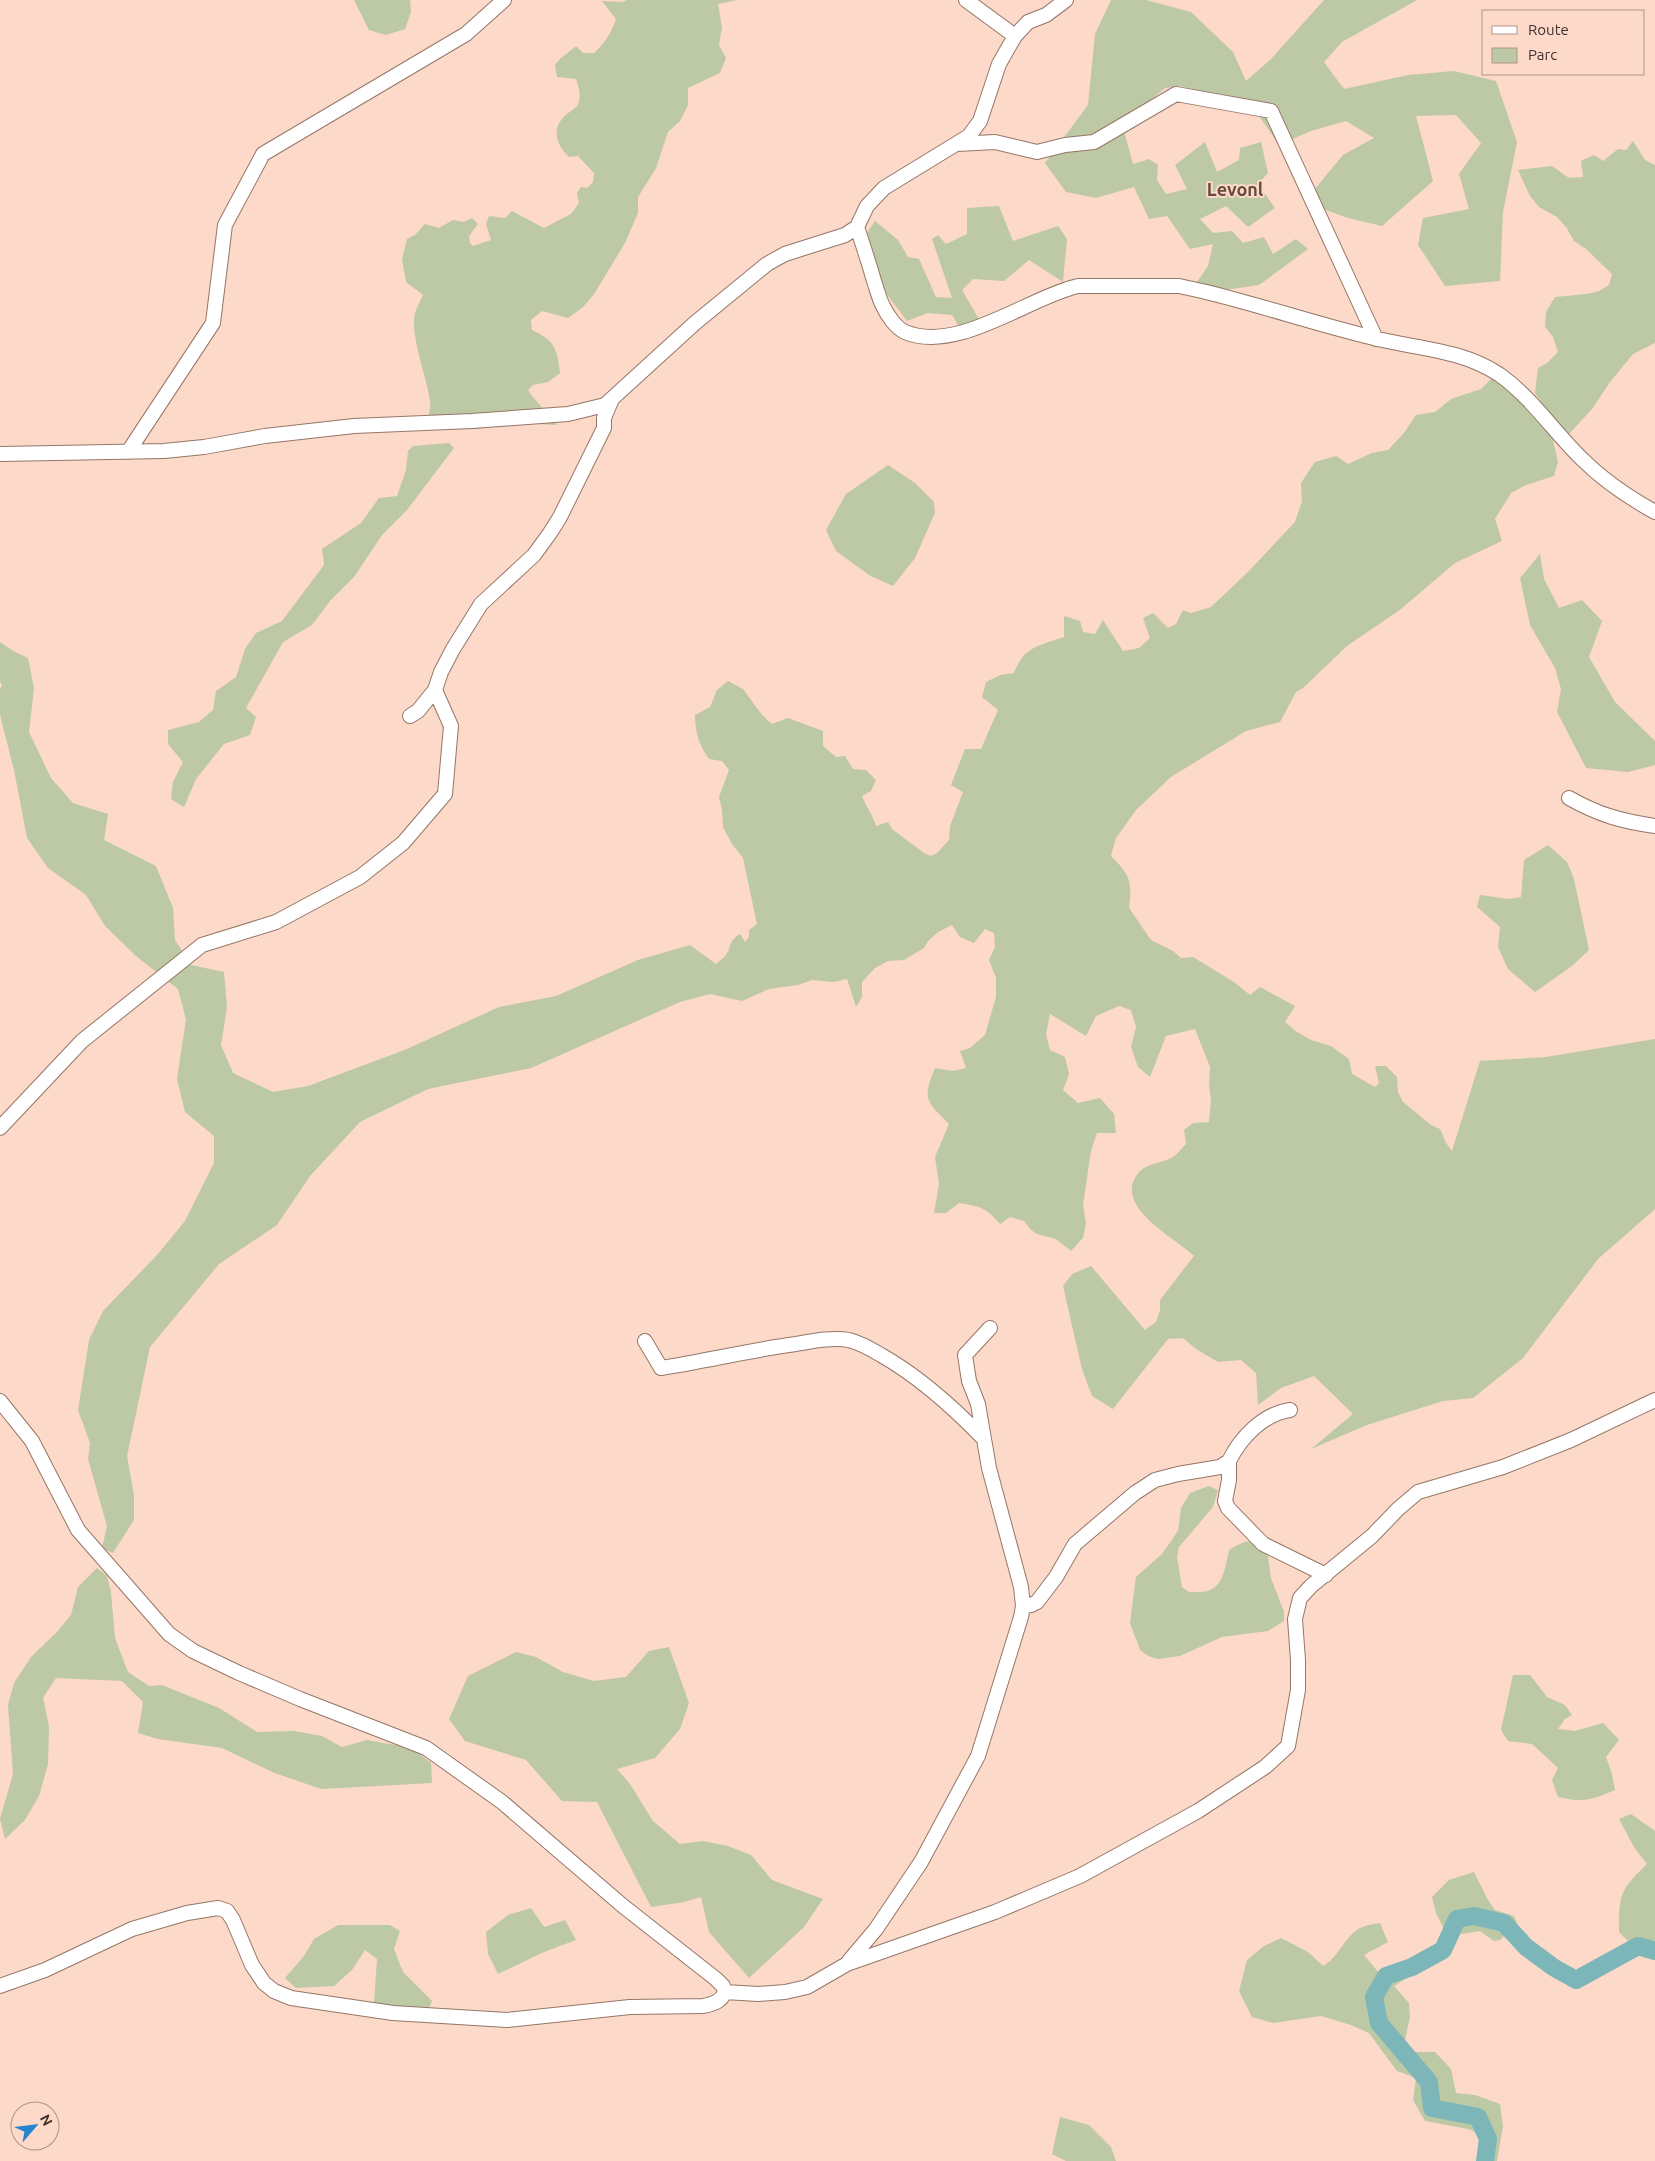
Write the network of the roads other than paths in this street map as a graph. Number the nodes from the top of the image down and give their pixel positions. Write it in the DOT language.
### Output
graph roads {
  1 [pos="504,0"];
  2 [pos="1066,0"];
  3 [pos="968,1"];
  4 [pos="1015,36"];
  5 [pos="955,144"];
  6 [pos="857,227"];
  7 [pos="1376,339"];
  8 [pos="612,399"];
  9 [pos="128,452"];
  10 [pos="0,454"];
  11 [pos="1655,512"];
  12 [pos="435,690"];
  13 [pos="410,716"];
  14 [pos="1569,798"];
  15 [pos="1655,826"];
  16 [pos="0,1128"];
  17 [pos="990,1328"];
  18 [pos="645,1341"];
  19 [pos="0,1400"];
  20 [pos="1655,1400"];
  21 [pos="1290,1410"];
  22 [pos="984,1439"];
  23 [pos="1229,1461"];
  24 [pos="1326,1575"];
  25 [pos="1023,1606"];
  26 [pos="847,1964"];
  27 [pos="0,1986"];
  28 [pos="725,1992"];
  1 -- 9 [label="street"];
  2 -- 4 [label="street"];
  3 -- 4 [label="street"];
  4 -- 5 [label="street"];
  5 -- 6 [label="street"];
  5 -- 7 [label="street"];
  6 -- 7 [label="street"];
  6 -- 8 [label="street"];
  7 -- 11 [label="street"];
  8 -- 9 [label="street"];
  8 -- 12 [label="street"];
  9 -- 10 [label="street"];
  12 -- 13 [label="street"];
  12 -- 16 [label="street"];
  14 -- 15 [label="street"];
  17 -- 22 [label="street"];
  18 -- 22 [label="street"];
  19 -- 28 [label="street"];
  20 -- 24 [label="street"];
  21 -- 23 [label="street"];
  22 -- 25 [label="street"];
  23 -- 24 [label="street"];
  23 -- 25 [label="street"];
  24 -- 26 [label="street"];
  25 -- 26 [label="street"];
  26 -- 28 [label="street"];
  27 -- 28 [label="street"];
}
